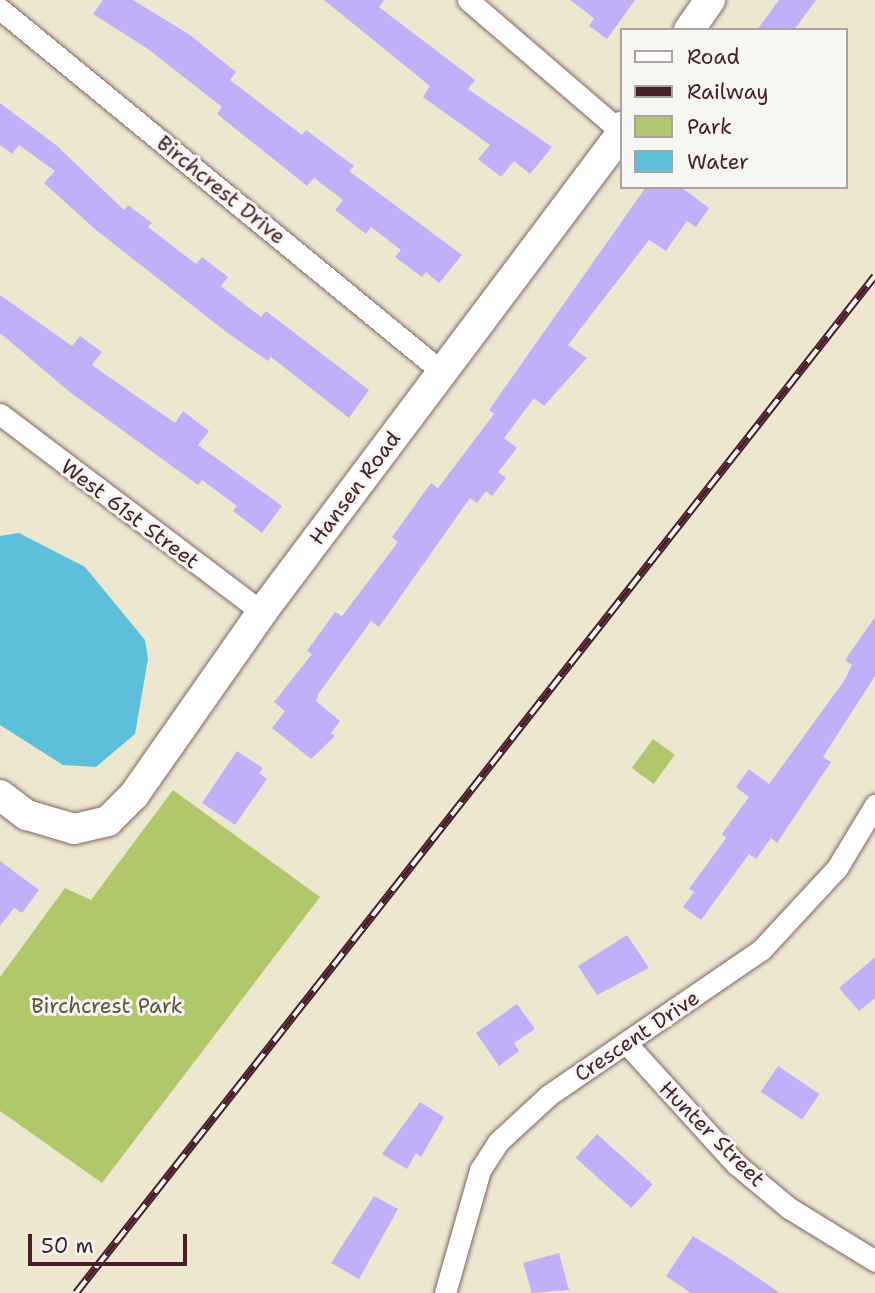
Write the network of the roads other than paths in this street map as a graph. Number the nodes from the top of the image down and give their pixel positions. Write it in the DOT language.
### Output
graph roads {
  1 [pos="468,0"];
  2 [pos="710,0"];
  3 [pos="0,9"];
  4 [pos="690,28"];
  5 [pos="620,128"];
  6 [pos="620,135"];
  7 [pos="441,372"];
  8 [pos="0,414"];
  9 [pos="262,612"];
  10 [pos="0,794"];
  11 [pos="875,806"];
  12 [pos="626,1044"];
  13 [pos="875,1261"];
  14 [pos="445,1293"];
  1 -- 5 [label="street"];
  2 -- 4 [label="street"];
  3 -- 7 [label="street, Birchcrest Drive"];
  6 -- 7 [label="street, Hansen Road"];
  7 -- 9 [label="street, Hansen Road"];
  8 -- 9 [label="street, West 61st Street"];
  9 -- 10 [label="street, Hansen Road"];
  11 -- 12 [label="street, Crescent Drive"];
  12 -- 13 [label="street, Hunter Street"];
  12 -- 14 [label="street, Crescent Drive"];
}
